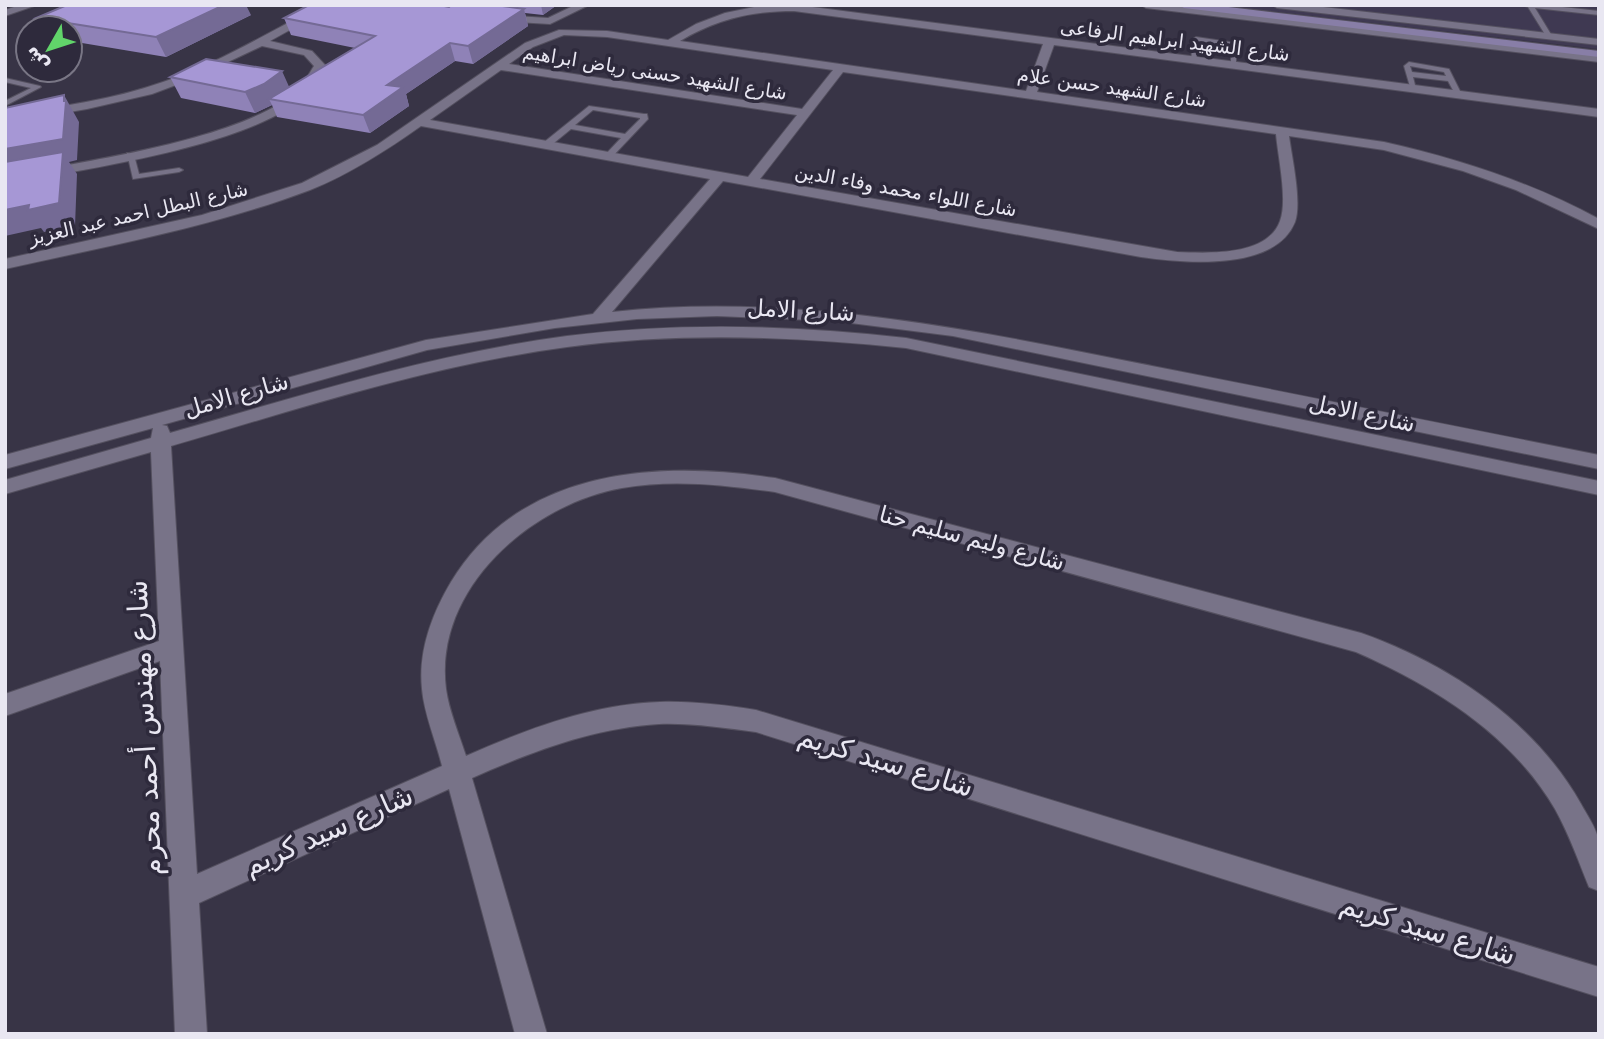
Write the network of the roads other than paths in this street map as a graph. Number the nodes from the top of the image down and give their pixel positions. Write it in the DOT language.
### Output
graph roads {
  1 [pos="32,5"];
  2 [pos="330,5"];
  3 [pos="1146,5"];
  4 [pos="1184,5"];
  5 [pos="1233,5"];
  6 [pos="1277,5"];
  7 [pos="1529,5"];
  8 [pos="583,6"];
  9 [pos="5,13"];
  10 [pos="1599,13"];
  11 [pos="495,17"];
  12 [pos="508,19"];
  13 [pos="551,20"];
  14 [pos="568,28"];
  15 [pos="538,29"];
  16 [pos="1050,41"];
  17 [pos="259,42"];
  18 [pos="1553,42"];
  19 [pos="1599,42"];
  20 [pos="670,43"];
  21 [pos="530,45"];
  22 [pos="1599,48"];
  23 [pos="1599,54"];
  24 [pos="1599,59"];
  25 [pos="1194,60"];
  26 [pos="1234,65"];
  27 [pos="500,66"];
  28 [pos="841,67"];
  29 [pos="5,80"];
  30 [pos="1413,89"];
  31 [pos="1030,95"];
  32 [pos="1458,95"];
  33 [pos="5,104"];
  34 [pos="805,113"];
  35 [pos="1599,113"];
  36 [pos="5,119"];
  37 [pos="419,122"];
  38 [pos="568,126"];
  39 [pos="1282,131"];
  40 [pos="627,137"];
  41 [pos="546,145"];
  42 [pos="130,155"];
  43 [pos="608,156"];
  44 [pos="179,170"];
  45 [pos="720,176"];
  46 [pos="5,180"];
  47 [pos="751,182"];
  48 [pos="1599,225"];
  49 [pos="5,264"];
  50 [pos="598,318"];
  51 [pos="160,431"];
  52 [pos="5,462"];
  53 [pos="1599,462"];
  54 [pos="5,487"];
  55 [pos="1599,488"];
  56 [pos="171,647"];
  57 [pos="5,705"];
  58 [pos="457,772"];
  59 [pos="1599,877"];
  60 [pos="184,895"];
  61 [pos="1599,982"];
  62 [pos="191,1034"];
  63 [pos="531,1034"];
  1 -- 9 [label="street"];
  2 -- 17 [label="street"];
  3 -- 24 [label="street"];
  4 -- 18 [label="street"];
  5 -- 18 [label="street"];
  6 -- 18 [label="street"];
  7 -- 10 [label="lane"];
  7 -- 18 [label="lane"];
  8 -- 13 [label="street"];
  8 -- 14 [label="street"];
  11 -- 12 [label="street"];
  12 -- 13 [label="street"];
  12 -- 15 [label="street"];
  13 -- 14 [label="street"];
  13 -- 15 [label="street"];
  14 -- 15 [label="street"];
  14 -- 20 [label="street, شارع الشهيد حسن علام"];
  14 -- 21 [label="street, شارع البطل احمد عبد العزيز"];
  15 -- 21 [label="street, شارع البطل احمد عبد العزيز"];
  16 -- 20 [label="street, شارع الشهيد ابراهيم الرفاعى"];
  16 -- 25 [label="street, شارع الشهيد ابراهيم الرفاعى"];
  16 -- 31 [label="street"];
  17 -- 36 [label="street"];
  17 -- 42 [label="street"];
  18 -- 19 [label="street"];
  18 -- 22 [label="street"];
  18 -- 23 [label="street"];
  20 -- 28 [label="street, شارع الشهيد حسن علام"];
  21 -- 27 [label="street, شارع البطل احمد عبد العزيز"];
  25 -- 26 [label="street, شارع الشهيد ابراهيم الرفاعى"];
  25 -- 26 [label="lane"];
  26 -- 30 [label="street, شارع الشهيد ابراهيم الرفاعى"];
  27 -- 34 [label="street, شارع الشهيد حسنى رياض ابراهيم"];
  27 -- 37 [label="street, شارع البطل احمد عبد العزيز"];
  28 -- 31 [label="street, شارع الشهيد حسن علام"];
  28 -- 34 [label="street"];
  29 -- 33 [label="lane"];
  30 -- 32 [label="street, شارع الشهيد ابراهيم الرفاعى"];
  30 -- 32 [label="lane"];
  31 -- 39 [label="street, شارع الشهيد حسن علام"];
  32 -- 35 [label="street, شارع الشهيد ابراهيم الرفاعى"];
  34 -- 47 [label="street"];
  37 -- 41 [label="street, شارع اللواء محمد وفاء الدين"];
  37 -- 49 [label="street, شارع البطل احمد عبد العزيز"];
  38 -- 40 [label="lane"];
  38 -- 40 [label="lane"];
  38 -- 41 [label="lane"];
  39 -- 47 [label="street, شارع اللواء محمد وفاء الدين"];
  39 -- 48 [label="street, شارع الشهيد حسن علام"];
  40 -- 43 [label="lane"];
  41 -- 43 [label="street, شارع اللواء محمد وفاء الدين"];
  42 -- 44 [label="lane"];
  42 -- 46 [label="street"];
  43 -- 45 [label="street, شارع اللواء محمد وفاء الدين"];
  45 -- 47 [label="street, شارع اللواء محمد وفاء الدين"];
  45 -- 50 [label="street"];
  50 -- 51 [label="street, شارع الامل"];
  50 -- 53 [label="street, شارع الامل"];
  51 -- 52 [label="street, شارع الامل"];
  51 -- 54 [label="street, شارع الامل"];
  51 -- 55 [label="street, شارع الامل"];
  51 -- 56 [label="street, شارع مهندس أحمد محرم"];
  56 -- 57 [label="street"];
  56 -- 60 [label="street, شارع مهندس أحمد محرم"];
  58 -- 59 [label="street, شارع وليم سليم حنا"];
  58 -- 60 [label="street, شارع سيد كريم"];
  58 -- 61 [label="street, شارع سيد كريم"];
  58 -- 63 [label="street, شارع وليم سليم حنا"];
  60 -- 62 [label="street, شارع مهندس أحمد محرم"];
}
